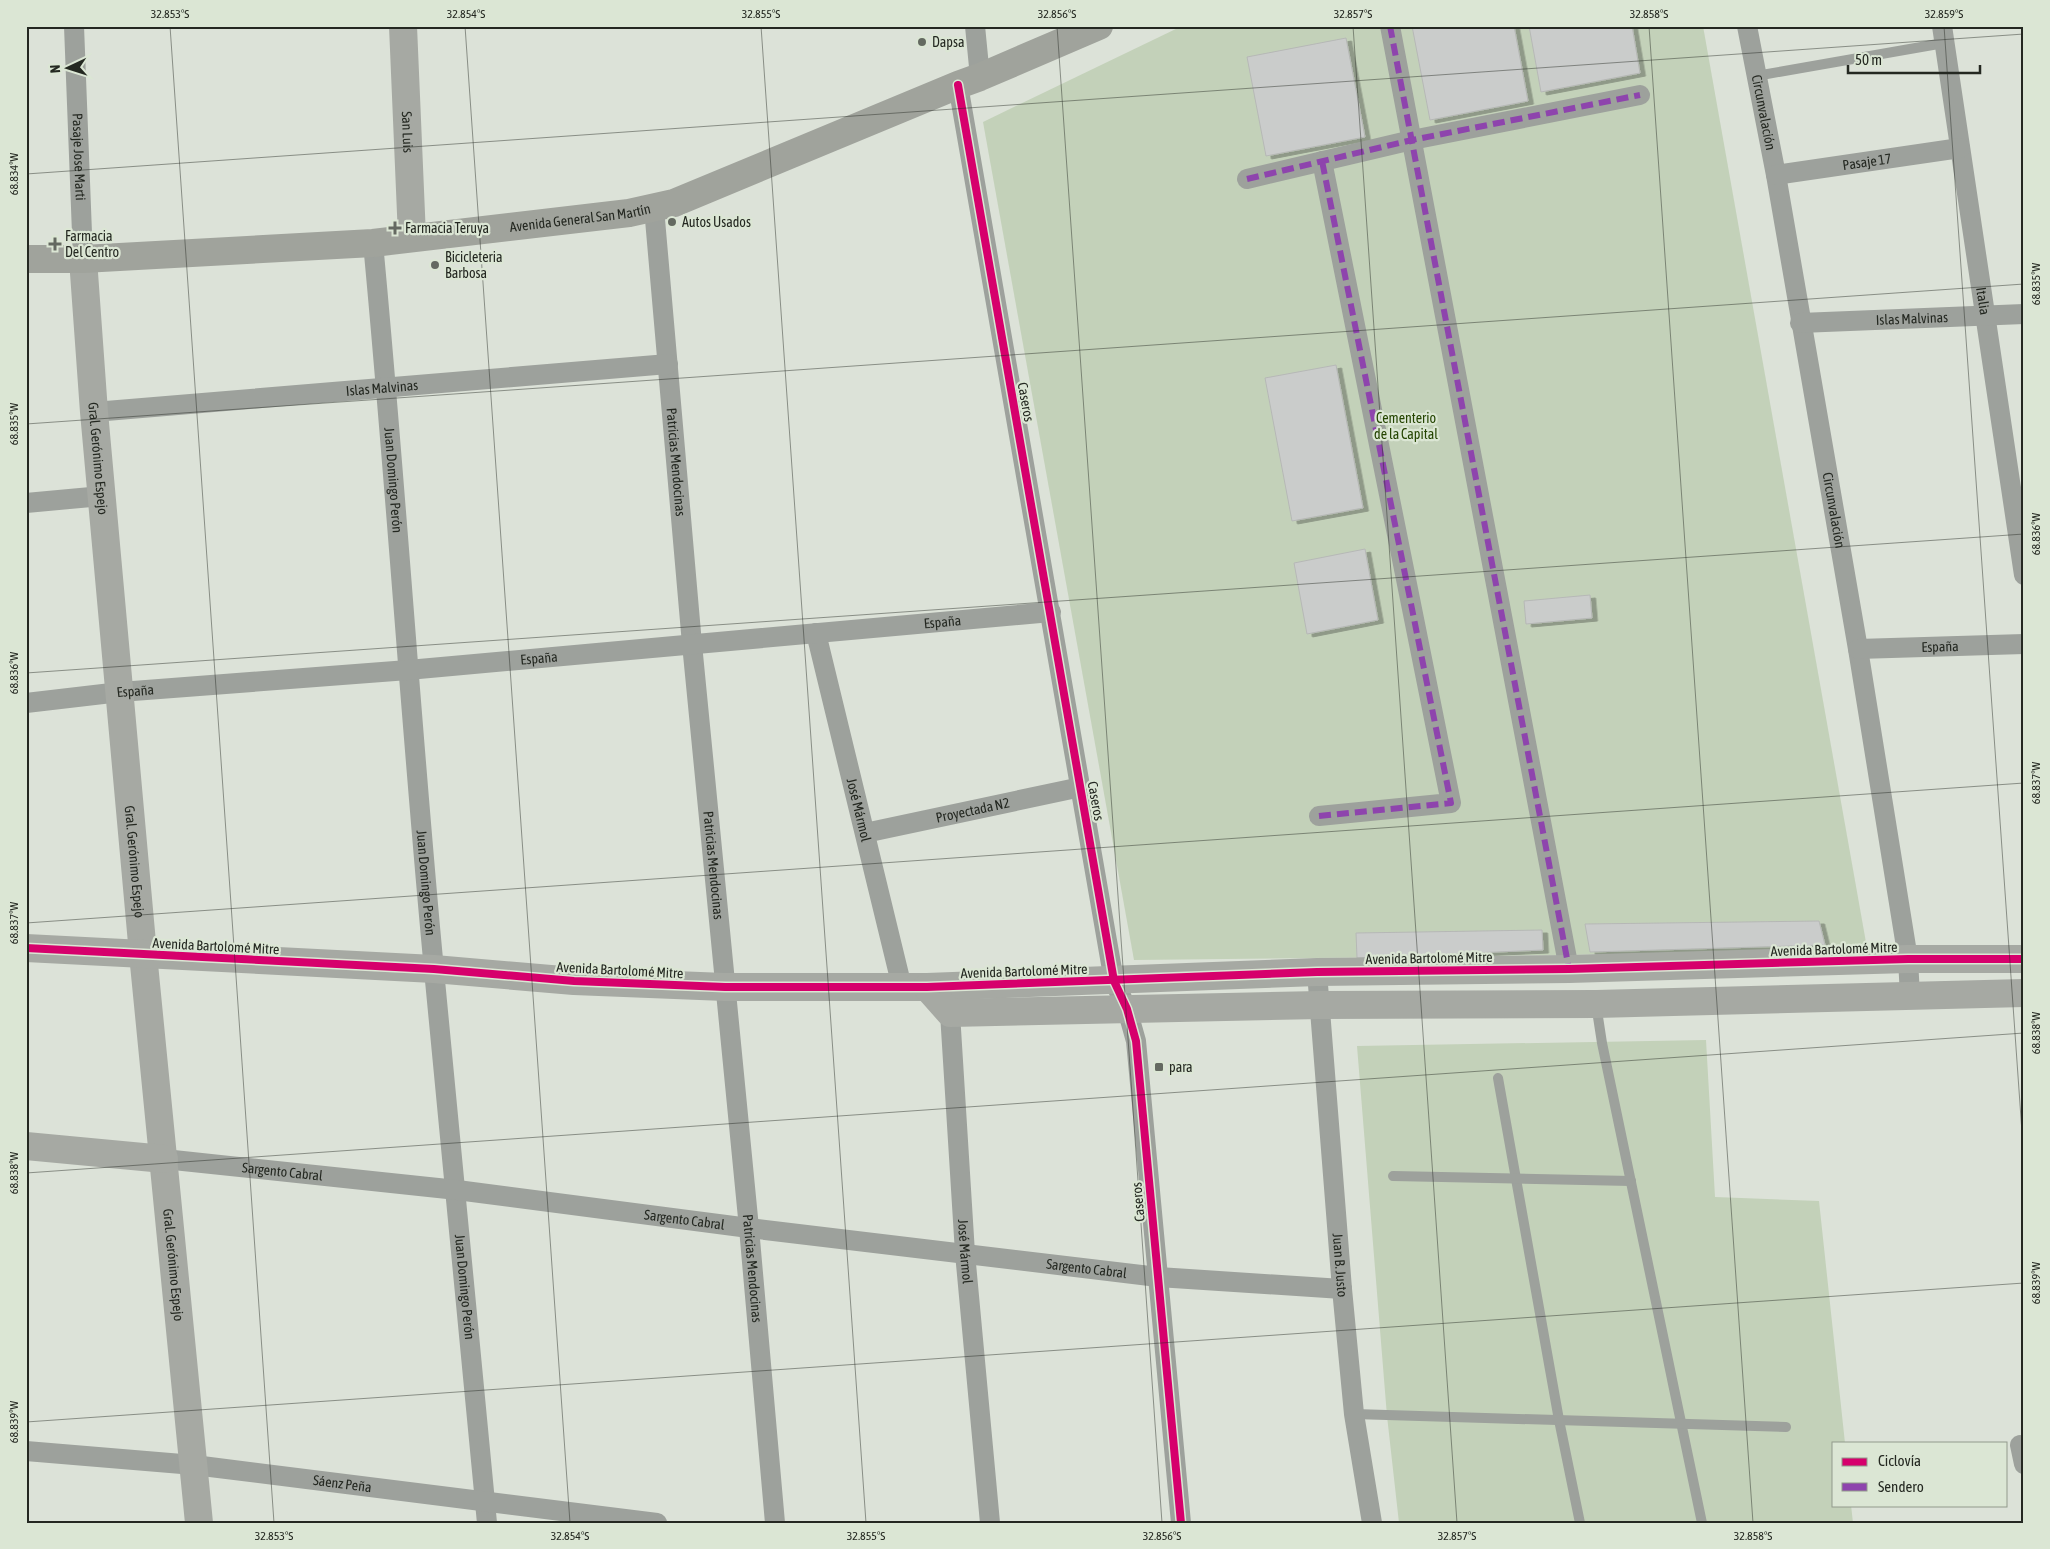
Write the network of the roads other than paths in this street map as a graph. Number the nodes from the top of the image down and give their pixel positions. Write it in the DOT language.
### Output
graph roads {
  1 [pos="74,26"];
  2 [pos="403,26"];
  3 [pos="975,26"];
  4 [pos="1099,26"];
  5 [pos="1390,26"];
  6 [pos="1747,26"];
  7 [pos="1943,35"];
  8 [pos="1756,76"];
  9 [pos="969,81"];
  10 [pos="1640,95"];
  11 [pos="1412,140"];
  12 [pos="1960,148"];
  13 [pos="1322,161"];
  14 [pos="1776,175"];
  15 [pos="1247,179"];
  16 [pos="654,208"];
  17 [pos="412,237"];
  18 [pos="373,243"];
  19 [pos="26,259"];
  20 [pos="83,259"];
  21 [pos="2024,314"];
  22 [pos="1986,316"];
  23 [pos="1800,323"];
  24 [pos="668,364"];
  25 [pos="387,388"];
  26 [pos="94,412"];
  27 [pos="102,496"];
  28 [pos="26,503"];
  29 [pos="2024,575"];
  30 [pos="1051,612"];
  31 [pos="816,633"];
  32 [pos="692,644"];
  33 [pos="2024,644"];
  34 [pos="1858,649"];
  35 [pos="408,670"];
  36 [pos="120,692"];
  37 [pos="26,702"];
  38 [pos="1081,787"];
  39 [pos="1319,816"];
  40 [pos="865,833"];
  41 [pos="26,948"];
  42 [pos="143,954"];
  43 [pos="1908,959"];
  44 [pos="2024,960"];
  45 [pos="434,969"];
  46 [pos="1569,969"];
  47 [pos="1317,972"];
  48 [pos="1114,981"];
  49 [pos="725,987"];
  50 [pos="914,987"];
  51 [pos="2024,994"];
  52 [pos="1910,996"];
  53 [pos="1596,1004"];
  54 [pos="1320,1006"];
  55 [pos="1127,1008"];
  56 [pos="950,1013"];
  57 [pos="1498,1078"];
  58 [pos="26,1146"];
  59 [pos="164,1159"];
  60 [pos="1393,1176"];
  61 [pos="1516,1178"];
  62 [pos="1631,1181"];
  63 [pos="457,1190"];
  64 [pos="749,1228"];
  65 [pos="965,1254"];
  66 [pos="1158,1277"];
  67 [pos="1342,1289"];
  68 [pos="1354,1414"];
  69 [pos="1559,1420"];
  70 [pos="1682,1423"];
  71 [pos="1786,1427"];
  72 [pos="2020,1445"];
  73 [pos="26,1451"];
  74 [pos="2024,1464"];
  75 [pos="194,1465"];
  76 [pos="485,1502"];
  77 [pos="199,1523"];
  78 [pos="487,1523"];
  79 [pos="657,1523"];
  80 [pos="775,1523"];
  81 [pos="990,1523"];
  82 [pos="1181,1523"];
  83 [pos="1372,1523"];
  84 [pos="1580,1523"];
  85 [pos="1702,1523"];
  1 -- 20 [label="street, Pasaje Jose Marti"];
  2 -- 17 [label="street, San Luis"];
  3 -- 9 [label="street, Caseros"];
  4 -- 9 [label="main road, Avenida General San Martín"];
  5 -- 11 [label="street"];
  6 -- 8 [label="street, Circunvalación"];
  7 -- 8 [label="lane"];
  7 -- 12 [label="street, Italia"];
  8 -- 14 [label="street, Circunvalación"];
  9 -- 16 [label="main road, Avenida General San Martín"];
  9 -- 30 [label="street, Caseros"];
  10 -- 11 [label="street"];
  11 -- 13 [label="street"];
  11 -- 46 [label="street"];
  12 -- 14 [label="street, Pasaje 17"];
  12 -- 22 [label="street, Italia"];
  13 -- 15 [label="street"];
  13 -- 39 [label="street"];
  14 -- 23 [label="street, Circunvalación"];
  16 -- 17 [label="main road, Avenida General San Martín"];
  16 -- 24 [label="street, Patricias Mendocinas"];
  17 -- 18 [label="main road, Avenida General San Martín"];
  18 -- 20 [label="main road, Avenida General San Martín"];
  18 -- 25 [label="street, Juan Domingo Perón"];
  19 -- 20 [label="main road, Avenida General San Martín"];
  20 -- 26 [label="street, Gral. Gerónimo Espejo"];
  21 -- 22 [label="street, Islas Malvinas"];
  22 -- 23 [label="street, Islas Malvinas"];
  22 -- 29 [label="street, Italia"];
  23 -- 34 [label="street, Circunvalación"];
  24 -- 25 [label="street, Islas Malvinas"];
  24 -- 32 [label="street, Patricias Mendocinas"];
  25 -- 26 [label="street, Islas Malvinas"];
  25 -- 35 [label="street, Juan Domingo Perón"];
  26 -- 27 [label="street, Gral. Gerónimo Espejo"];
  27 -- 28 [label="street"];
  27 -- 36 [label="street, Gral. Gerónimo Espejo"];
  30 -- 31 [label="street, España"];
  30 -- 38 [label="street, Caseros"];
  31 -- 32 [label="street, España"];
  31 -- 40 [label="street, José Mármol"];
  32 -- 35 [label="street, España"];
  32 -- 49 [label="street, Patricias Mendocinas"];
  33 -- 34 [label="street, España"];
  34 -- 43 [label="street, Circunvalación"];
  35 -- 36 [label="street, España"];
  35 -- 45 [label="street, Juan Domingo Perón"];
  36 -- 37 [label="street, España"];
  36 -- 42 [label="street, Gral. Gerónimo Espejo"];
  38 -- 40 [label="street, Proyectada N2"];
  38 -- 48 [label="street, Caseros"];
  40 -- 50 [label="street, José Mármol"];
  41 -- 42 [label="street, Avenida Bartolomé Mitre"];
  42 -- 45 [label="street, Avenida Bartolomé Mitre"];
  42 -- 59 [label="street, Gral. Gerónimo Espejo"];
  43 -- 44 [label="street, Avenida Bartolomé Mitre"];
  43 -- 46 [label="street, Avenida Bartolomé Mitre"];
  43 -- 52 [label="street, Circunvalación"];
  45 -- 49 [label="street, Avenida Bartolomé Mitre"];
  45 -- 63 [label="street, Juan Domingo Perón"];
  46 -- 47 [label="street, Avenida Bartolomé Mitre"];
  47 -- 48 [label="street, Avenida Bartolomé Mitre"];
  47 -- 54 [label="street, Juan B. Justo"];
  48 -- 50 [label="street, Avenida Bartolomé Mitre"];
  48 -- 55 [label="street, Caseros"];
  49 -- 50 [label="street, Avenida Bartolomé Mitre"];
  49 -- 64 [label="street, Patricias Mendocinas"];
  50 -- 56 [label="street, José Mármol"];
  51 -- 52 [label="street"];
  52 -- 53 [label="street"];
  53 -- 54 [label="street"];
  53 -- 62 [label="lane"];
  54 -- 55 [label="street"];
  54 -- 67 [label="street, Juan B. Justo"];
  55 -- 56 [label="street"];
  55 -- 66 [label="street, Caseros"];
  56 -- 65 [label="street, José Mármol"];
  57 -- 61 [label="lane"];
  58 -- 59 [label="street, Sargento Cabral"];
  59 -- 63 [label="street, Sargento Cabral"];
  59 -- 75 [label="street, Gral. Gerónimo Espejo"];
  60 -- 61 [label="lane"];
  61 -- 62 [label="lane"];
  61 -- 69 [label="lane"];
  62 -- 70 [label="lane"];
  63 -- 64 [label="street, Sargento Cabral"];
  63 -- 76 [label="street, Juan Domingo Perón"];
  64 -- 65 [label="street, Sargento Cabral"];
  64 -- 80 [label="street, Patricias Mendocinas"];
  65 -- 66 [label="street, Sargento Cabral"];
  65 -- 81 [label="street, José Mármol"];
  66 -- 67 [label="street, Sargento Cabral"];
  66 -- 82 [label="street, Caseros"];
  67 -- 68 [label="street, Juan B. Justo"];
  68 -- 69 [label="lane"];
  68 -- 83 [label="street, Juan B. Justo"];
  69 -- 70 [label="lane"];
  69 -- 84 [label="lane"];
  70 -- 71 [label="lane"];
  70 -- 85 [label="lane"];
  72 -- 74 [label="street"];
  73 -- 75 [label="street, Sáenz Peña"];
  75 -- 76 [label="street, Sáenz Peña"];
  75 -- 77 [label="street, Gral. Gerónimo Espejo"];
  76 -- 78 [label="street, Juan Domingo Perón"];
  76 -- 79 [label="street, Sáenz Peña"];
}
